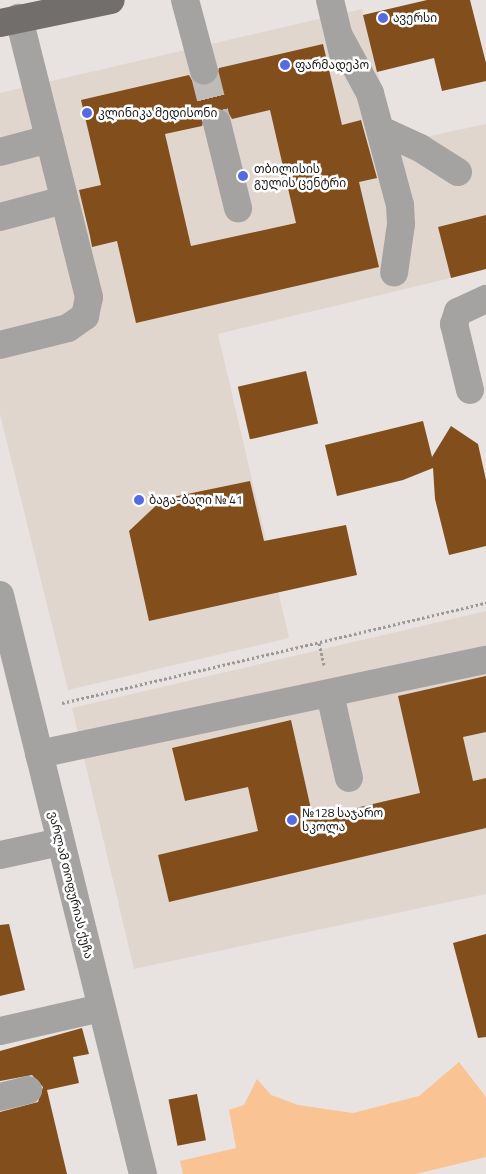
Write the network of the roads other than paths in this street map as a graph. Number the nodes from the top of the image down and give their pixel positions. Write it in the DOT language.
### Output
graph roads {
  1 [pos="111,0"];
  2 [pos="185,0"];
  3 [pos="330,0"];
  4 [pos="10,20"];
  5 [pos="204,71"];
  6 [pos="217,122"];
  7 [pos="370,123"];
  8 [pos="49,139"];
  9 [pos="0,152"];
  10 [pos="458,172"];
  11 [pos="64,200"];
  12 [pos="238,208"];
  13 [pos="0,216"];
  14 [pos="394,273"];
  15 [pos="486,299"];
  16 [pos="0,345"];
  17 [pos="470,390"];
  18 [pos="0,595"];
  19 [pos="6,642"];
  20 [pos="486,660"];
  21 [pos="330,694"];
  22 [pos="39,754"];
  23 [pos="349,778"];
  24 [pos="60,842"];
  25 [pos="0,855"];
  26 [pos="101,1008"];
  27 [pos="0,1032"];
  28 [pos="28,1090"];
  29 [pos="0,1097"];
  30 [pos="143,1174"];
  1 -- 4 [label="main road"];
  2 -- 5 [label="street"];
  3 -- 7 [label="street"];
  4 -- 8 [label="street"];
  6 -- 12 [label="street"];
  7 -- 10 [label="street"];
  7 -- 14 [label="street"];
  8 -- 9 [label="street"];
  8 -- 11 [label="street"];
  11 -- 13 [label="street"];
  11 -- 16 [label="street"];
  15 -- 17 [label="street"];
  18 -- 19 [label="street, ვარლამ თოფურიას ქუჩა"];
  19 -- 22 [label="street, ვარლამ თოფურიას ქუჩა"];
  20 -- 21 [label="street"];
  21 -- 22 [label="street"];
  21 -- 23 [label="street"];
  22 -- 24 [label="street, ვარლამ თოფურიას ქუჩა"];
  24 -- 25 [label="street"];
  24 -- 26 [label="street, ვარლამ თოფურიას ქუჩა"];
  26 -- 27 [label="street"];
  26 -- 30 [label="street, ვარლამ თოფურიას ქუჩა"];
  28 -- 29 [label="street"];
}
